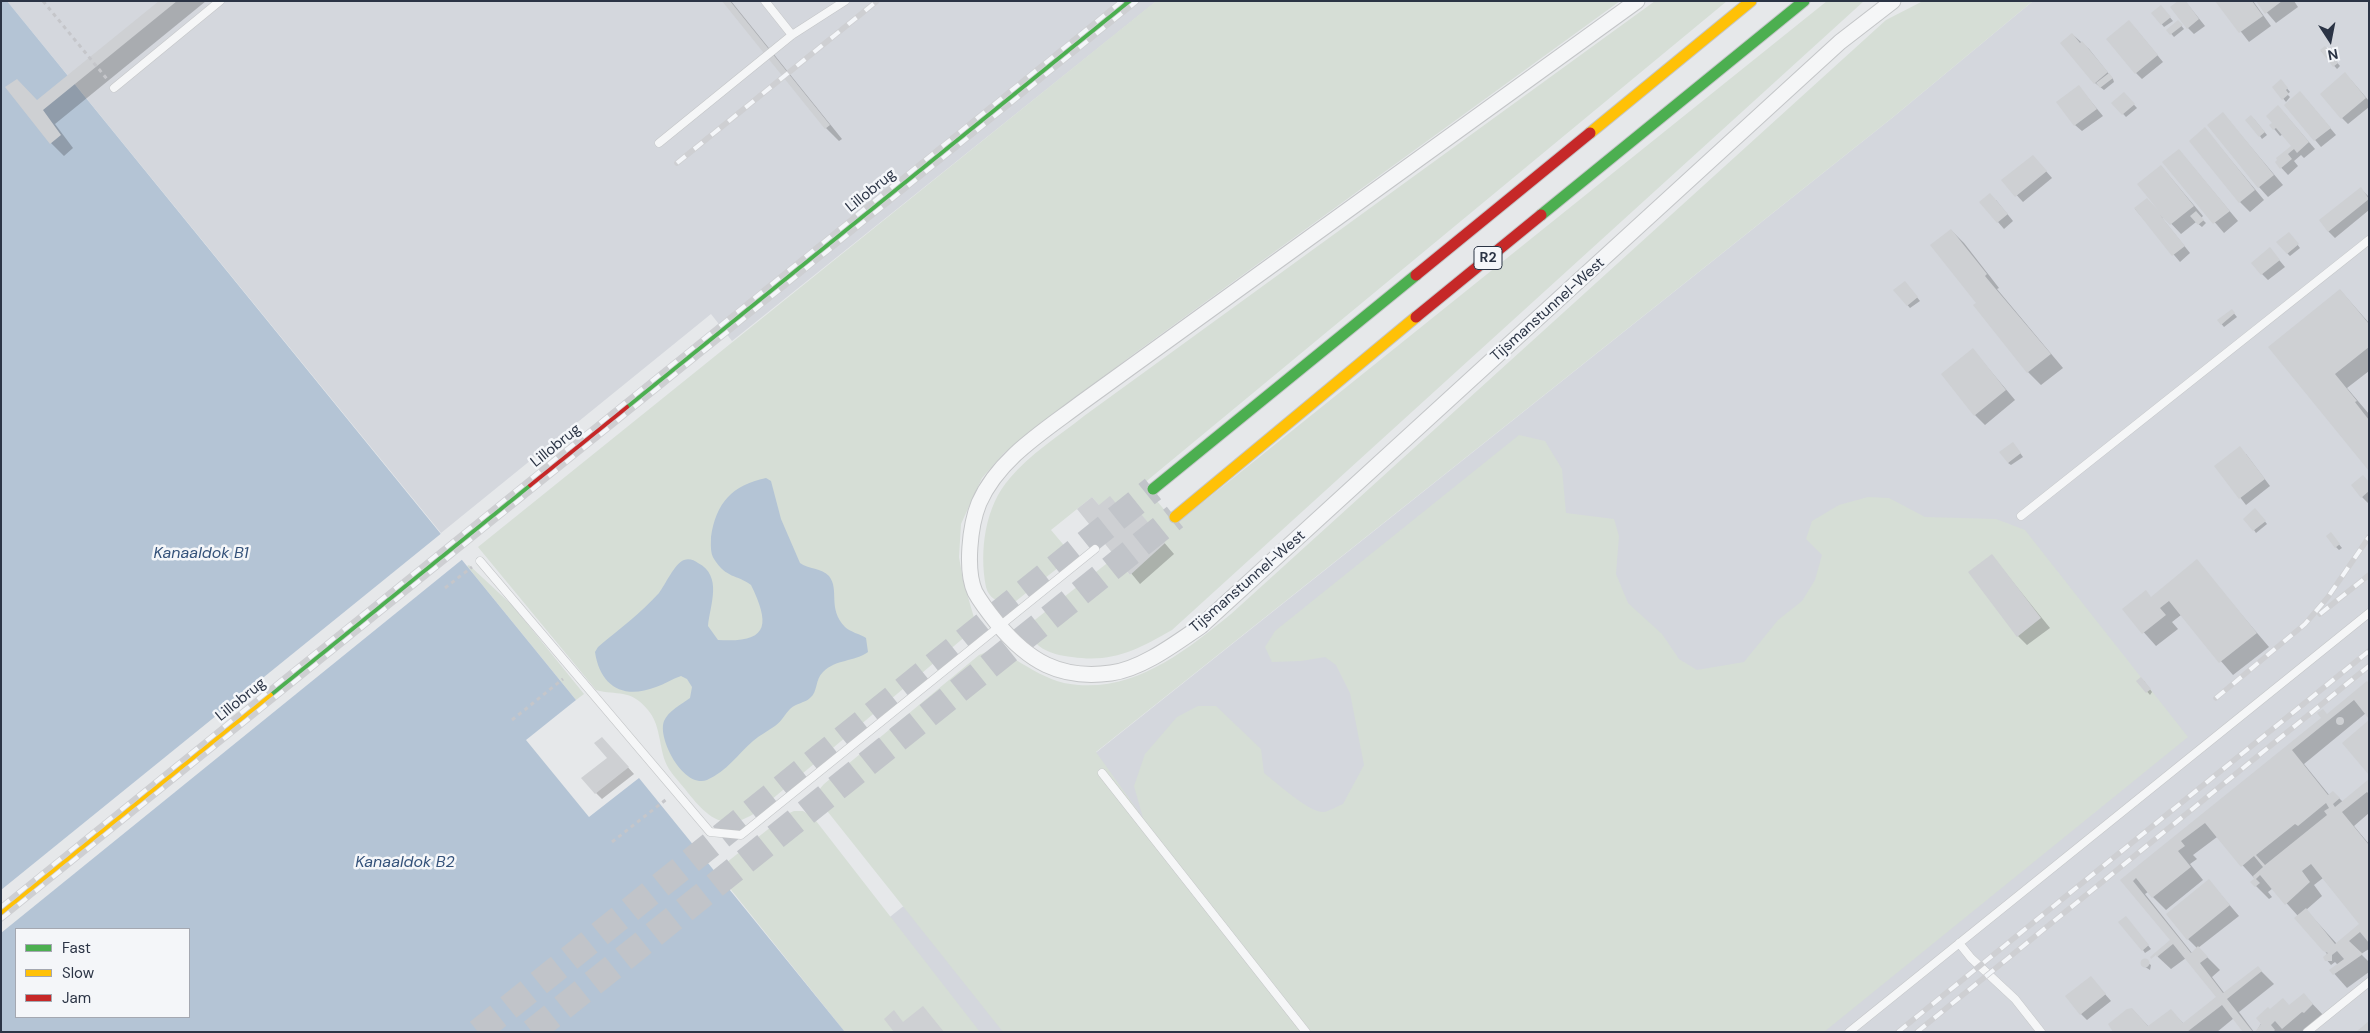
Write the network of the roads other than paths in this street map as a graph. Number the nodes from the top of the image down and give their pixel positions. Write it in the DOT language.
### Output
graph roads {
  1 [pos="220,1"];
  2 [pos="765,1"];
  3 [pos="845,1"];
  4 [pos="1130,1"];
  5 [pos="1637,1"];
  6 [pos="1751,1"];
  7 [pos="1804,1"];
  8 [pos="1893,1"];
  9 [pos="792,35"];
  10 [pos="114,88"];
  11 [pos="659,143"];
  12 [pos="2369,240"];
  13 [pos="1153,489"];
  14 [pos="2021,516"];
  15 [pos="1175,517"];
  16 [pos="1095,549"];
  17 [pos="480,561"];
  18 [pos="2369,613"];
  19 [pos="1000,626"];
  20 [pos="1102,773"];
  21 [pos="1,913"];
  22 [pos="1959,943"];
  23 [pos="2369,982"];
  24 [pos="1306,1032"];
  25 [pos="1849,1032"];
  26 [pos="2042,1032"];
  27 [pos="2307,1032"];
  1 -- 10 [label="lane"];
  2 -- 9 [label="lane"];
  3 -- 9 [label="lane"];
  4 -- 21 [label="main road, Lillobrug"];
  5 -- 19 [label="street, Tijsmanstunnel-West"];
  6 -- 13 [label="main road, R2"];
  7 -- 15 [label="main road, R2"];
  8 -- 19 [label="street, Tijsmanstunnel-West"];
  9 -- 11 [label="lane"];
  12 -- 14 [label="lane"];
  16 -- 19 [label="lane"];
  17 -- 19 [label="lane"];
  18 -- 22 [label="lane"];
  20 -- 24 [label="lane"];
  22 -- 25 [label="lane"];
  22 -- 26 [label="lane"];
  23 -- 27 [label="lane"];
}
